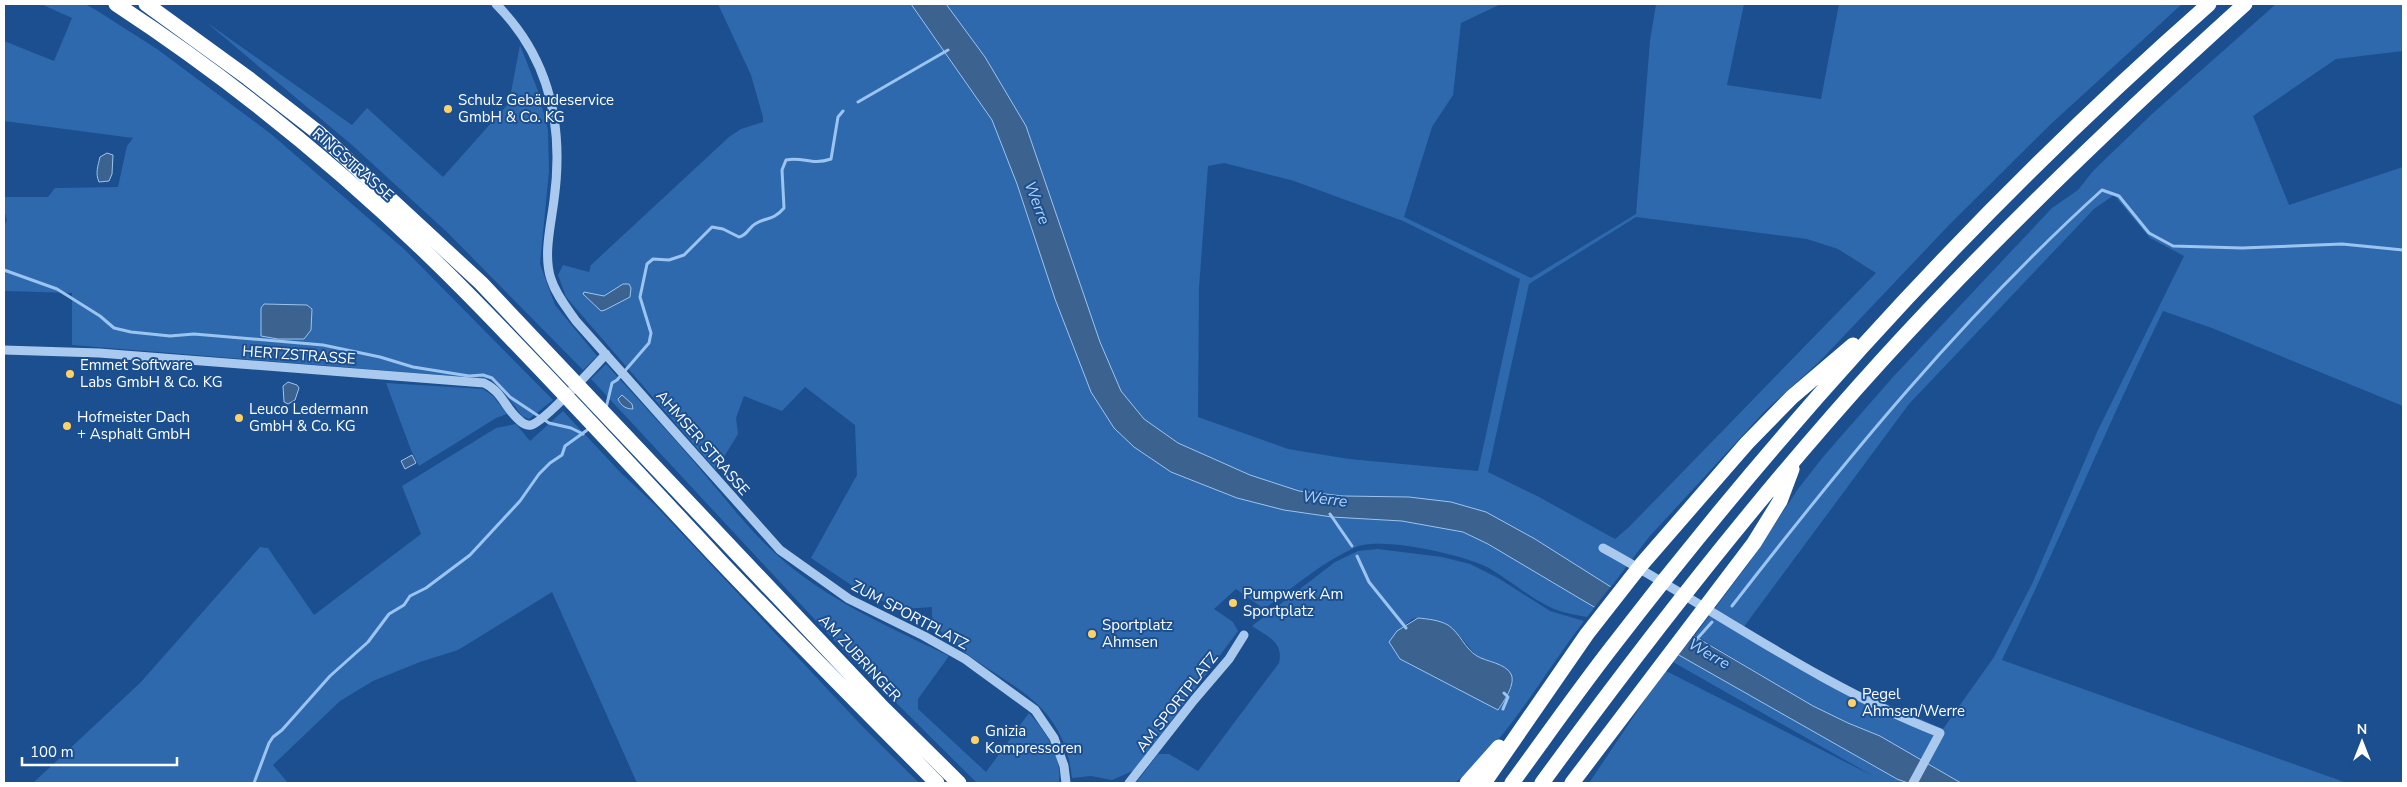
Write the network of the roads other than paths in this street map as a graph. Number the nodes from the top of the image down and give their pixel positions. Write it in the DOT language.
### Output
graph roads {
  1 [pos="102,4"];
  2 [pos="116,4"];
  3 [pos="146,4"];
  4 [pos="496,4"];
  5 [pos="2209,4"];
  6 [pos="2245,4"];
  7 [pos="140,20"];
  8 [pos="1896,309"];
  9 [pos="4,350"];
  10 [pos="609,357"];
  11 [pos="643,453"];
  12 [pos="1795,461"];
  13 [pos="1603,548"];
  14 [pos="780,550"];
  15 [pos="1244,635"];
  16 [pos="1522,726"];
  17 [pos="937,783"];
  18 [pos="959,783"];
  19 [pos="1066,783"];
  20 [pos="1129,783"];
  21 [pos="1467,783"];
  22 [pos="1484,783"];
  23 [pos="1512,783"];
  24 [pos="1542,783"];
  25 [pos="1572,783"];
  26 [pos="1913,783"];
  1 -- 7 [label="highway"];
  2 -- 7 [label="highway, RINGSTRASSE"];
  3 -- 11 [label="highway, RINGSTRASSE"];
  4 -- 10 [label="street, AHMSER STRASSE"];
  5 -- 8 [label="highway"];
  6 -- 12 [label="highway"];
  7 -- 17 [label="highway, RINGSTRASSE"];
  8 -- 16 [label="highway"];
  8 -- 23 [label="highway"];
  9 -- 10 [label="street, HERTZSTRASSE"];
  10 -- 14 [label="street, AHMSER STRASSE"];
  11 -- 18 [label="highway, AM ZUBRINGER"];
  12 -- 24 [label="highway"];
  12 -- 25 [label="highway"];
  13 -- 26 [label="street"];
  14 -- 19 [label="street, ZUM SPORTPLATZ"];
  15 -- 20 [label="street, AM SPORTPLATZ"];
  16 -- 21 [label="highway"];
  16 -- 22 [label="highway"];
}
